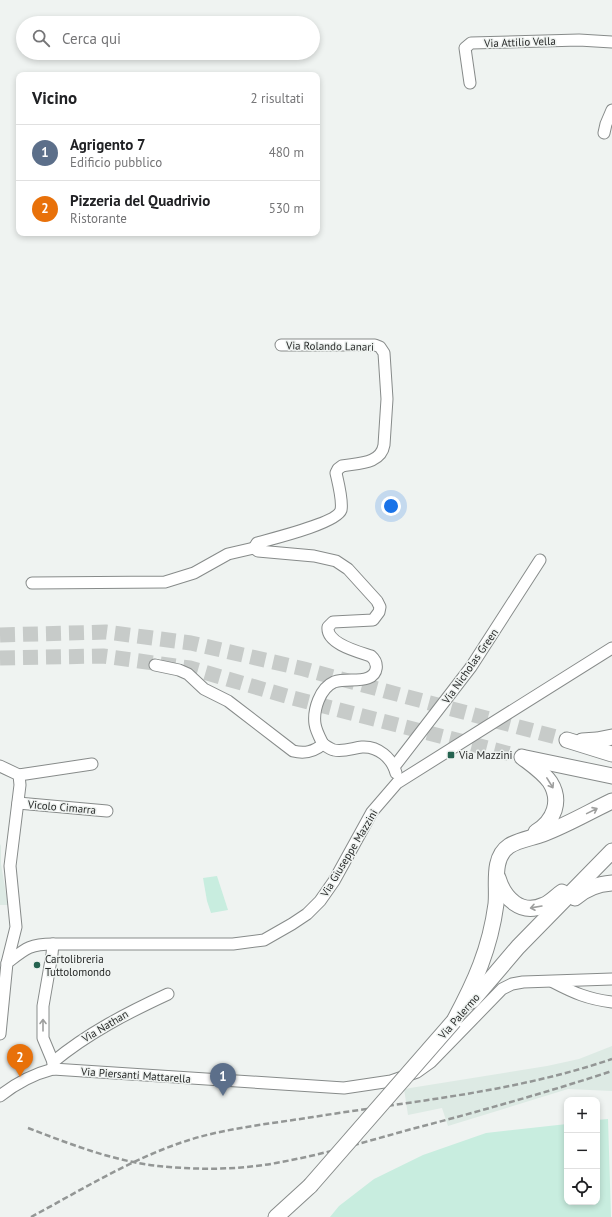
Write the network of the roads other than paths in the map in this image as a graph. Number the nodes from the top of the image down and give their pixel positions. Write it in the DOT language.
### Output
graph roads {
  1 [pos="612,42"];
  2 [pos="470,83"];
  3 [pos="612,110"];
  4 [pos="604,133"];
  5 [pos="281,345"];
  6 [pos="254,548"];
  7 [pos="540,560"];
  8 [pos="32,583"];
  9 [pos="612,648"];
  10 [pos="155,665"];
  11 [pos="612,737"];
  12 [pos="323,744"];
  13 [pos="612,754"];
  14 [pos="92,764"];
  15 [pos="0,766"];
  16 [pos="394,767"];
  17 [pos="19,774"];
  18 [pos="612,776"];
  19 [pos="397,784"];
  20 [pos="612,801"];
  21 [pos="18,803"];
  22 [pos="107,810"];
  23 [pos="518,843"];
  24 [pos="612,851"];
  25 [pos="497,873"];
  26 [pos="612,883"];
  27 [pos="536,929"];
  28 [pos="53,944"];
  29 [pos="7,963"];
  30 [pos="612,979"];
  31 [pos="551,981"];
  32 [pos="168,994"];
  33 [pos="612,1002"];
  34 [pos="454,1021"];
  35 [pos="0,1034"];
  36 [pos="53,1066"];
  37 [pos="11,1088"];
  38 [pos="0,1096"];
  39 [pos="0,1103"];
  40 [pos="310,1186"];
  41 [pos="276,1217"];
  42 [pos="282,1217"];
  43 [pos="288,1217"];
  1 -- 2 [label="street, Via Attilio Vella"];
  3 -- 4 [label="street"];
  5 -- 6 [label="street, Via Rolando Lanari"];
  6 -- 8 [label="street"];
  6 -- 12 [label="street"];
  7 -- 16 [label="street, Via Nicholas Green"];
  9 -- 19 [label="street, Via Giuseppe Mazzini"];
  10 -- 12 [label="street"];
  11 -- 13 [label="main road"];
  12 -- 16 [label="street"];
  14 -- 17 [label="street"];
  15 -- 17 [label="street"];
  16 -- 19 [label="street"];
  17 -- 21 [label="street"];
  18 -- 23 [label="main road, one-way"];
  19 -- 28 [label="street, Via Giuseppe Mazzini"];
  23 -- 20 [label="main road, one-way"];
  21 -- 22 [label="street, Vicolo Cimarra"];
  21 -- 29 [label="street"];
  23 -- 25 [label="main road"];
  24 -- 25 [label="main road, one-way"];
  24 -- 27 [label="main road, Via Palermo"];
  25 -- 34 [label="main road"];
  26 -- 27 [label="main road"];
  27 -- 34 [label="main road, Via Palermo"];
  28 -- 29 [label="street, Via Giuseppe Mazzini"];
  36 -- 28 [label="street, one-way"];
  29 -- 35 [label="street"];
  30 -- 31 [label="street, Via Piersanti Mattarella"];
  31 -- 33 [label="street"];
  31 -- 36 [label="street, Via Piersanti Mattarella"];
  32 -- 36 [label="street, Via Nathan"];
  34 -- 40 [label="main road, Via Palermo, bridge"];
  36 -- 37 [label="street, Via Piersanti Mattarella"];
  37 -- 38 [label="street, Via Piersanti Mattarella"];
  37 -- 39 [label="street, Via Piersanti Mattarella"];
  40 -- 41 [label="main road"];
  40 -- 42 [label="main road"];
  40 -- 43 [label="main road"];
}
